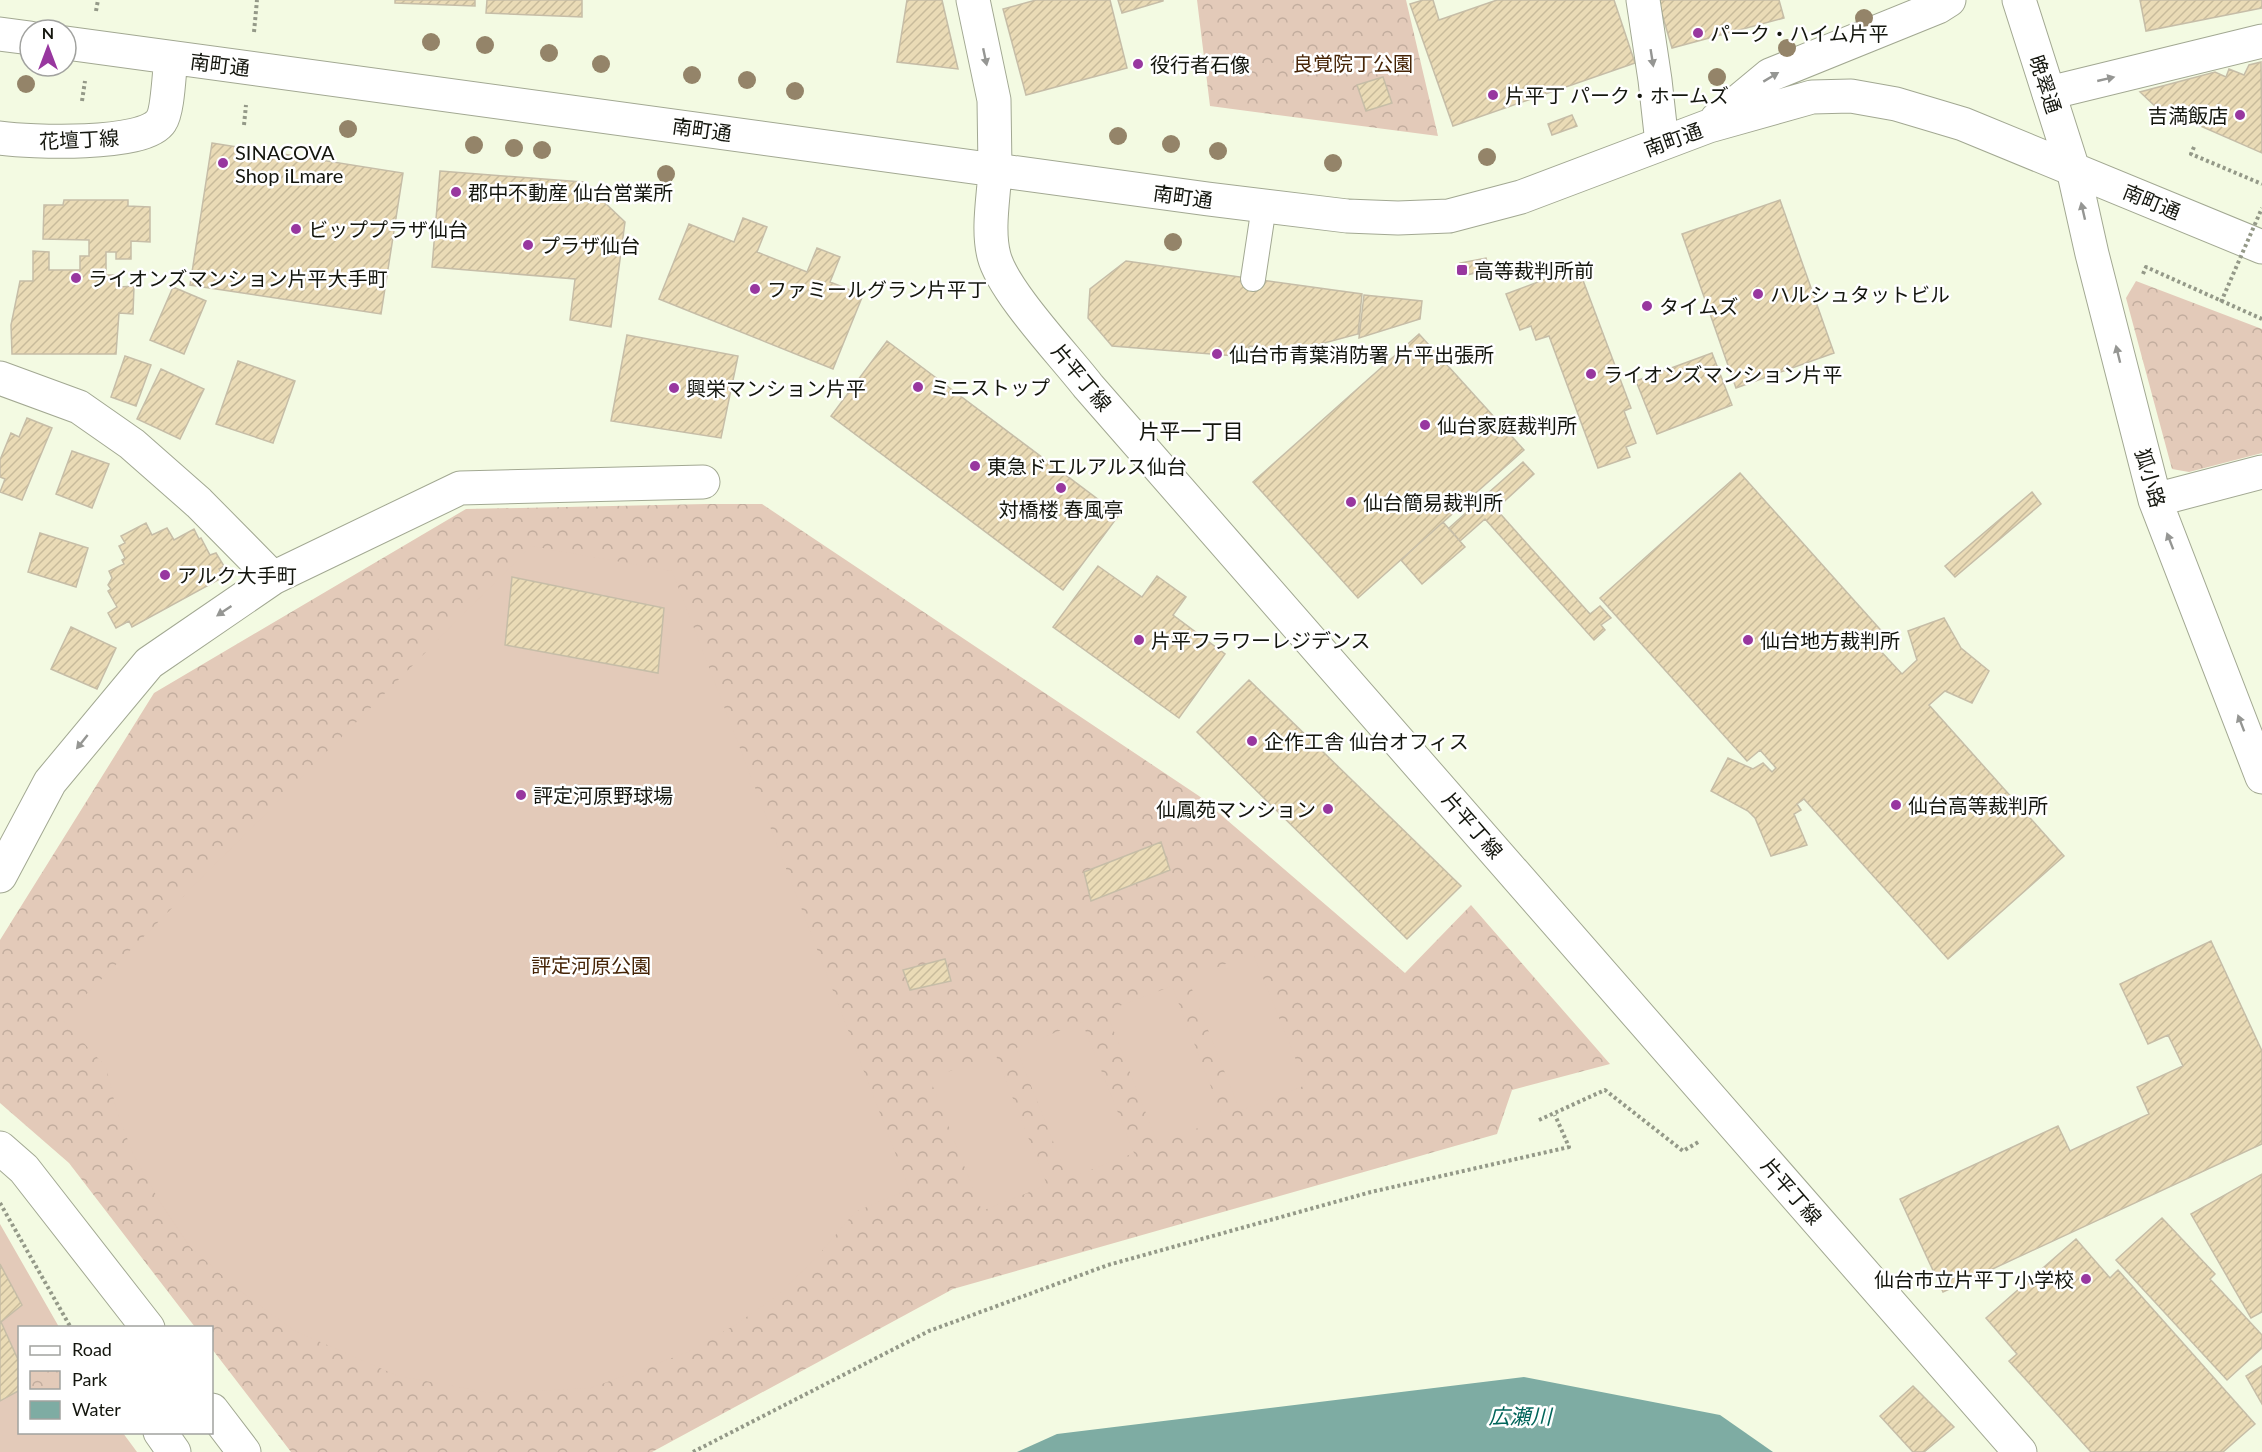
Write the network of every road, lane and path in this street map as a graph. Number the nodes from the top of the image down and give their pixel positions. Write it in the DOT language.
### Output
graph roads {
  1 [pos="974,0"];
  2 [pos="1643,0"];
  3 [pos="1949,0"];
  4 [pos="2019,0"];
  5 [pos="0,34"];
  6 [pos="18,36"];
  7 [pos="2262,41"];
  8 [pos="78,45"];
  9 [pos="171,58"];
  10 [pos="2049,93"];
  11 [pos="1709,126"];
  12 [pos="0,138"];
  13 [pos="1662,143"];
  14 [pos="2194,147"];
  15 [pos="995,169"];
  16 [pos="2073,169"];
  17 [pos="2262,184"];
  18 [pos="1264,206"];
  19 [pos="2262,208"];
  20 [pos="2262,247"];
  21 [pos="2143,274"];
  22 [pos="1253,279"];
  23 [pos="2221,302"];
  24 [pos="2262,319"];
  25 [pos="0,378"];
  26 [pos="2262,472"];
  27 [pos="703,482"];
  28 [pos="2155,501"];
  29 [pos="273,578"];
  30 [pos="2262,777"];
  31 [pos="0,876"];
  32 [pos="1555,1114"];
  33 [pos="1539,1120"];
  34 [pos="1708,1137"];
  35 [pos="0,1148"];
  36 [pos="0,1203"];
  37 [pos="70,1326"];
  38 [pos="146,1326"];
  39 [pos="213,1411"];
  40 [pos="161,1434"];
  41 [pos="174,1452"];
  42 [pos="244,1452"];
  43 [pos="693,1452"];
  44 [pos="2020,1452"];
  1 -- 15 [label="street, 片平丁線, one-way"];
  2 -- 13 [label="street, one-way"];
  11 -- 3 [label="street, one-way"];
  4 -- 10 [label="street, 晩翠通"];
  5 -- 6 [label="street"];
  10 -- 7 [label="street, one-way"];
  8 -- 9 [label="street, 南町通"];
  9 -- 12 [label="street, 花壇丁線"];
  9 -- 15 [label="street, 南町通"];
  10 -- 16 [label="street, 晩翠通"];
  11 -- 13 [label="street, 南町通"];
  11 -- 16 [label="street, 南町通"];
  13 -- 18 [label="street, 南町通"];
  14 -- 17 [label="path"];
  15 -- 18 [label="street, 南町通"];
  15 -- 44 [label="street, 片平丁線"];
  16 -- 20 [label="street, 南町通"];
  28 -- 16 [label="street, 狐小路, one-way"];
  18 -- 22 [label="lane"];
  19 -- 23 [label="path, bridge"];
  21 -- 23 [label="path"];
  23 -- 24 [label="path"];
  25 -- 29 [label="street"];
  26 -- 28 [label="street"];
  27 -- 29 [label="street"];
  30 -- 28 [label="street, 狐小路, one-way"];
  29 -- 31 [label="street, one-way"];
  32 -- 33 [label="path"];
  32 -- 34 [label="path"];
  32 -- 43 [label="path"];
  35 -- 38 [label="street"];
  36 -- 37 [label="path"];
  39 -- 42 [label="street"];
  40 -- 41 [label="street"];
}
